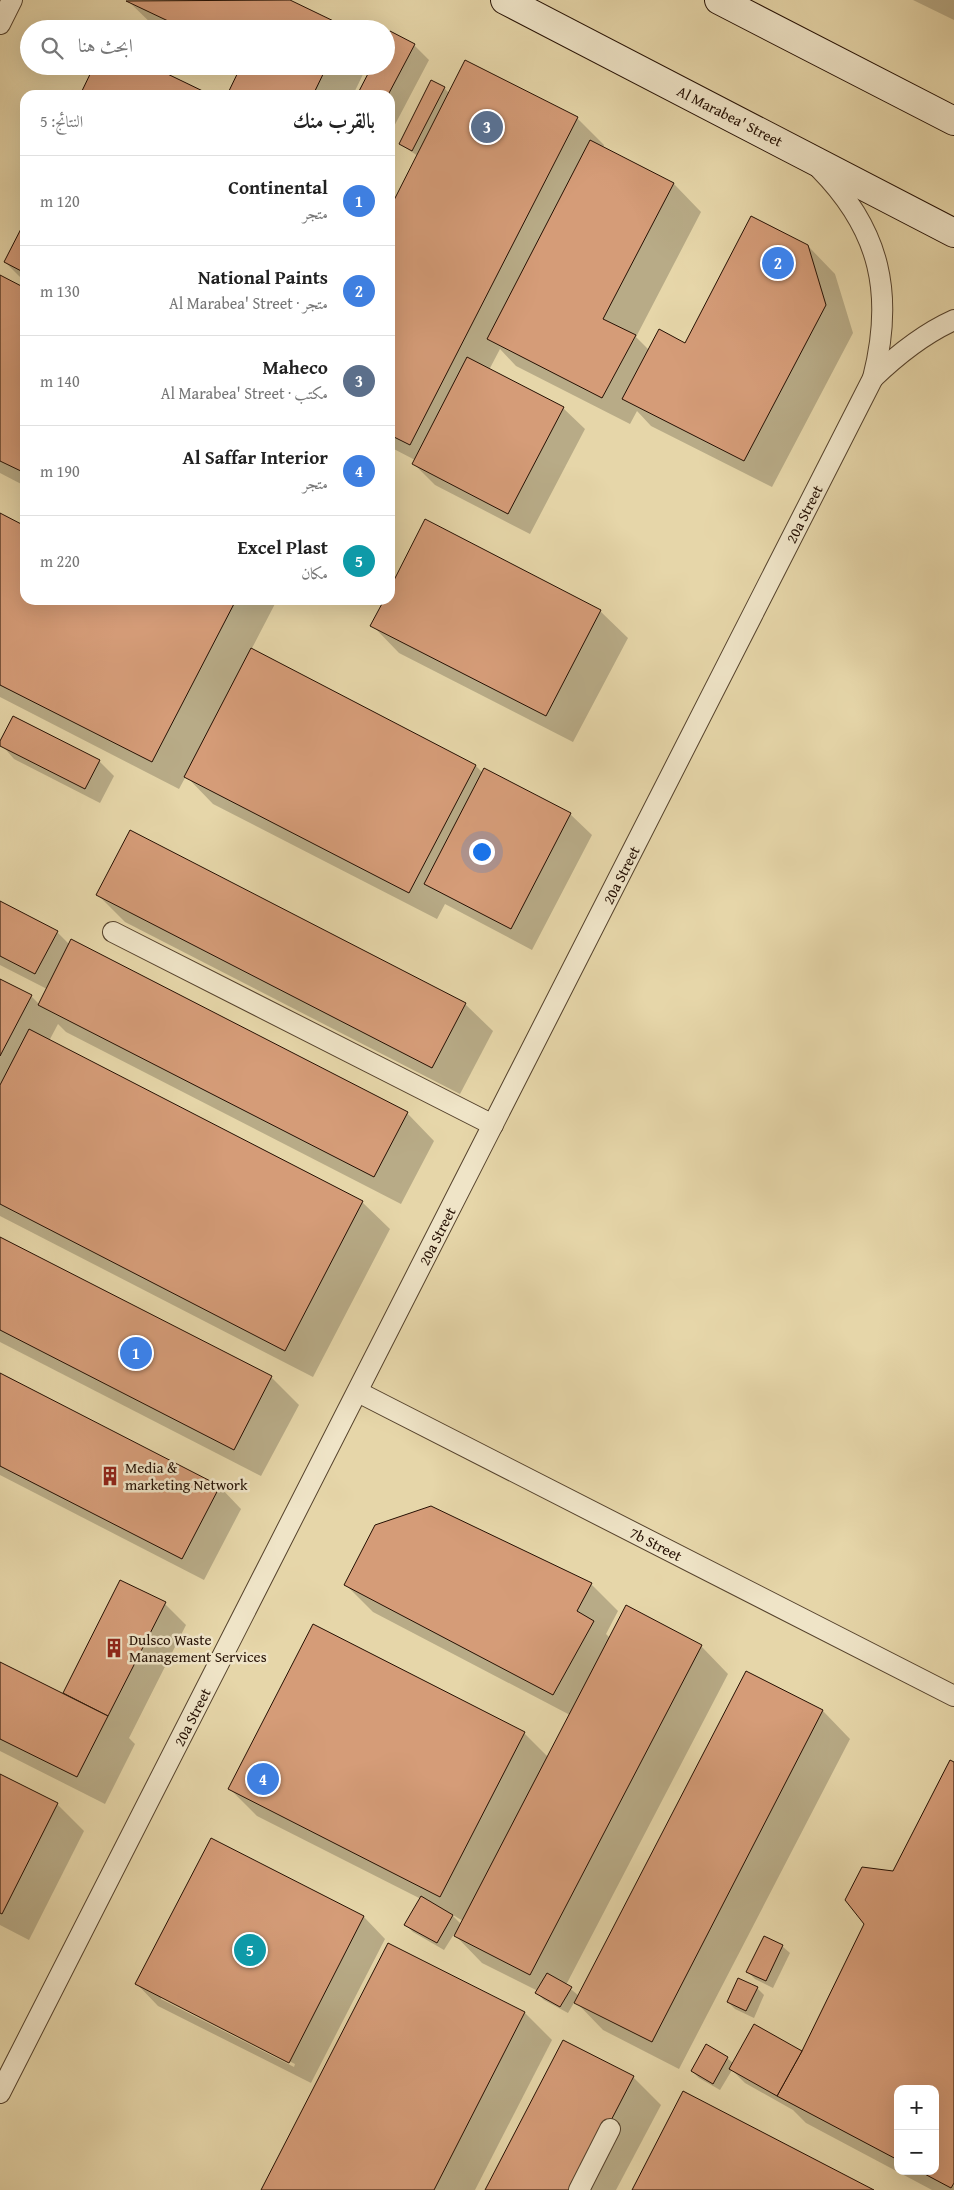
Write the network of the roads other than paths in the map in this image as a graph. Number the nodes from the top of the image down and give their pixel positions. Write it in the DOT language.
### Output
graph roads {
  1 [pos="12,0"];
  2 [pos="505,0"];
  3 [pos="719,0"];
  4 [pos="0,24"];
  5 [pos="954,122"];
  6 [pos="806,155"];
  7 [pos="954,233"];
  8 [pos="954,320"];
  9 [pos="874,378"];
  10 [pos="113,932"];
  11 [pos="493,1125"];
  12 [pos="358,1392"];
  13 [pos="954,1696"];
  14 [pos="0,2093"];
  15 [pos="610,2129"];
  16 [pos="579,2190"];
  1 -- 4 [label="lane"];
  2 -- 6 [label="main road, Al Marabea' Street"];
  3 -- 5 [label="main road"];
  6 -- 7 [label="main road, Al Marabea' Street"];
  6 -- 9 [label="lane, 20a Street"];
  8 -- 9 [label="lane, 20a Street"];
  9 -- 11 [label="lane, 20a Street"];
  10 -- 11 [label="lane"];
  11 -- 12 [label="lane, 20a Street"];
  12 -- 13 [label="lane, 7b Street"];
  12 -- 14 [label="lane, 20a Street"];
  15 -- 16 [label="lane"];
}
